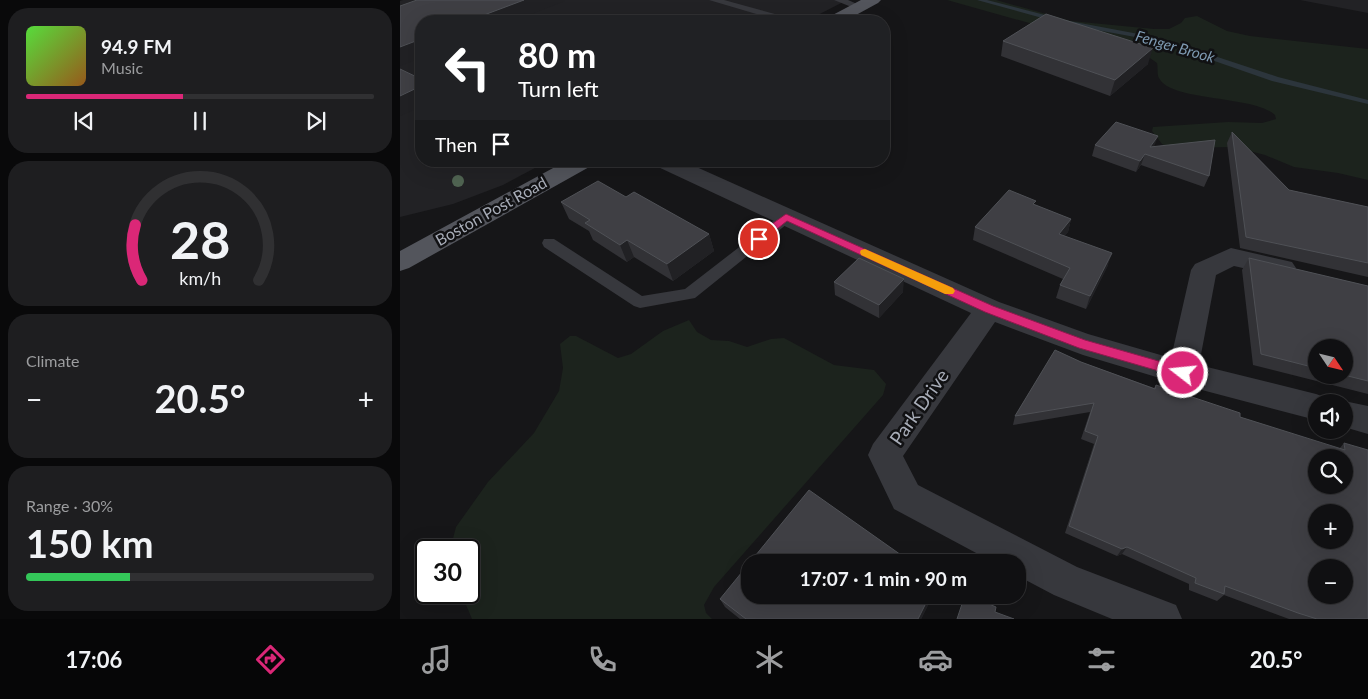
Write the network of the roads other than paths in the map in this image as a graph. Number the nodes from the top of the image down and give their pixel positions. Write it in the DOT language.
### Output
graph roads {
  1 [pos="714,0"];
  2 [pos="742,0"];
  3 [pos="839,0"];
  4 [pos="866,3"];
  5 [pos="760,13"];
  6 [pos="768,15"];
  7 [pos="844,15"];
  8 [pos="572,167"];
  9 [pos="677,167"];
  10 [pos="786,217"];
  11 [pos="549,243"];
  12 [pos="400,262"];
  13 [pos="1304,273"];
  14 [pos="989,309"];
  15 [pos="1183,373"];
  16 [pos="1308,405"];
  17 [pos="1353,416"];
  18 [pos="1368,420"];
  19 [pos="1162,619"];
  1 -- 5 [label="lane"];
  2 -- 5 [label="lane"];
  3 -- 4 [label="lane"];
  4 -- 7 [label="main road"];
  5 -- 6 [label="lane"];
  8 -- 12 [label="main road, Boston Post Road"];
  9 -- 10 [label="street"];
  10 -- 11 [label="lane"];
  10 -- 14 [label="street"];
  13 -- 15 [label="street"];
  14 -- 15 [label="street"];
  14 -- 19 [label="street, Park Drive"];
  15 -- 16 [label="street"];
  17 -- 18 [label="street"];
}
